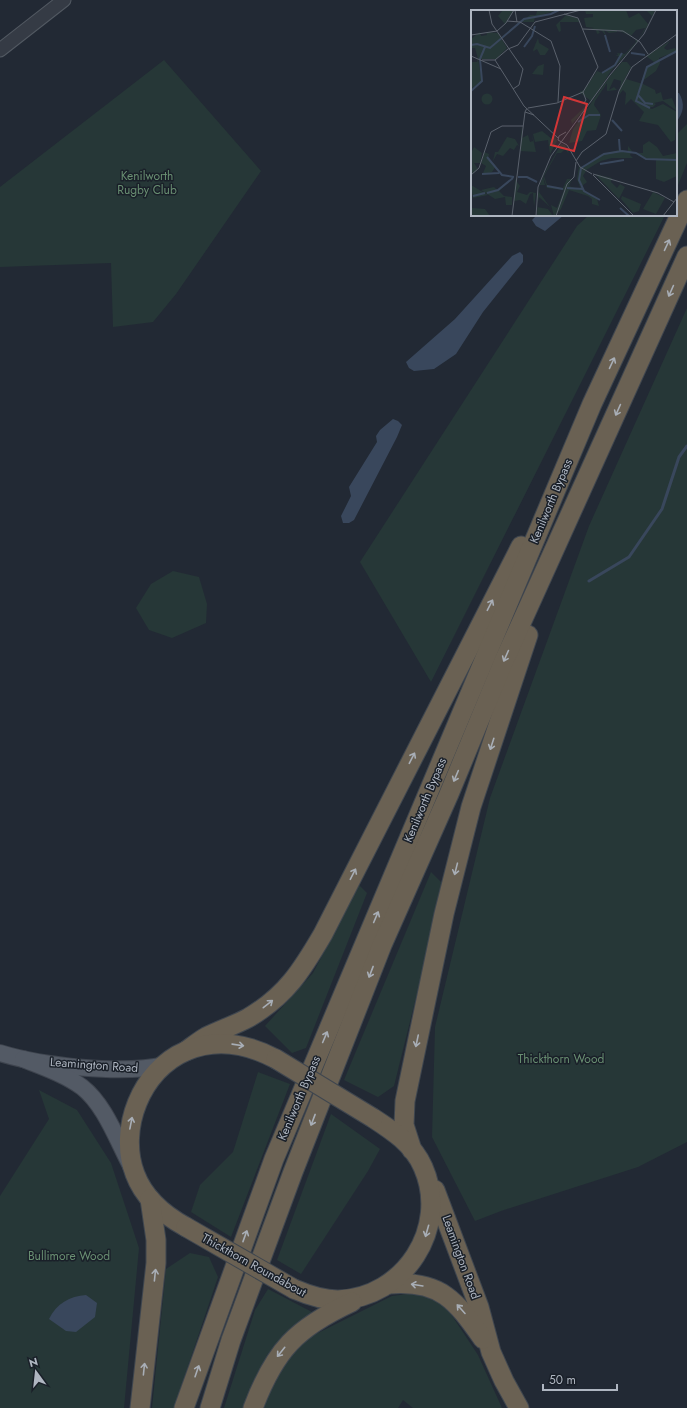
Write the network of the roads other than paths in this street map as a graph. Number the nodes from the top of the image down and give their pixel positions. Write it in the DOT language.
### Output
graph roads {
  1 [pos="64,0"];
  2 [pos="0,50"];
  3 [pos="687,200"];
  4 [pos="687,256"];
  5 [pos="568,462"];
  6 [pos="568,518"];
  7 [pos="186,1051"];
  8 [pos="0,1053"];
  9 [pos="23,1059"];
  10 [pos="165,1065"];
  11 [pos="412,1150"];
  12 [pos="422,1166"];
  13 [pos="135,1175"];
  14 [pos="150,1199"];
  15 [pos="382,1288"];
  16 [pos="491,1352"];
  17 [pos="140,1408"];
  18 [pos="184,1408"];
  19 [pos="210,1408"];
  20 [pos="253,1408"];
  21 [pos="519,1408"];
  1 -- 2 [label="street"];
  5 -- 3 [label="highway, Kenilworth Bypass, one-way"];
  4 -- 6 [label="highway, Kenilworth Bypass, one-way"];
  7 -- 5 [label="highway, one-way"];
  18 -- 5 [label="highway, Kenilworth Bypass, one-way"];
  6 -- 11 [label="highway, one-way"];
  6 -- 19 [label="highway, Kenilworth Bypass, one-way"];
  7 -- 10 [label="highway, Thickthorn Roundabout"];
  7 -- 11 [label="highway, Thickthorn Roundabout, one-way, bridge"];
  8 -- 9 [label="main road, Leamington Road"];
  9 -- 10 [label="main road, Leamington Road"];
  9 -- 13 [label="main road, Leamington Road"];
  13 -- 10 [label="highway, Thickthorn Roundabout, one-way"];
  11 -- 12 [label="highway, Thickthorn Roundabout"];
  12 -- 15 [label="highway, Thickthorn Roundabout, one-way"];
  12 -- 16 [label="highway, Leamington Road"];
  13 -- 14 [label="highway, Thickthorn Roundabout"];
  14 -- 15 [label="highway, Thickthorn Roundabout, bridge"];
  17 -- 14 [label="highway, one-way"];
  16 -- 15 [label="highway, Leamington Road, one-way"];
  15 -- 20 [label="highway, one-way"];
  16 -- 21 [label="highway, Leamington Road"];
}
